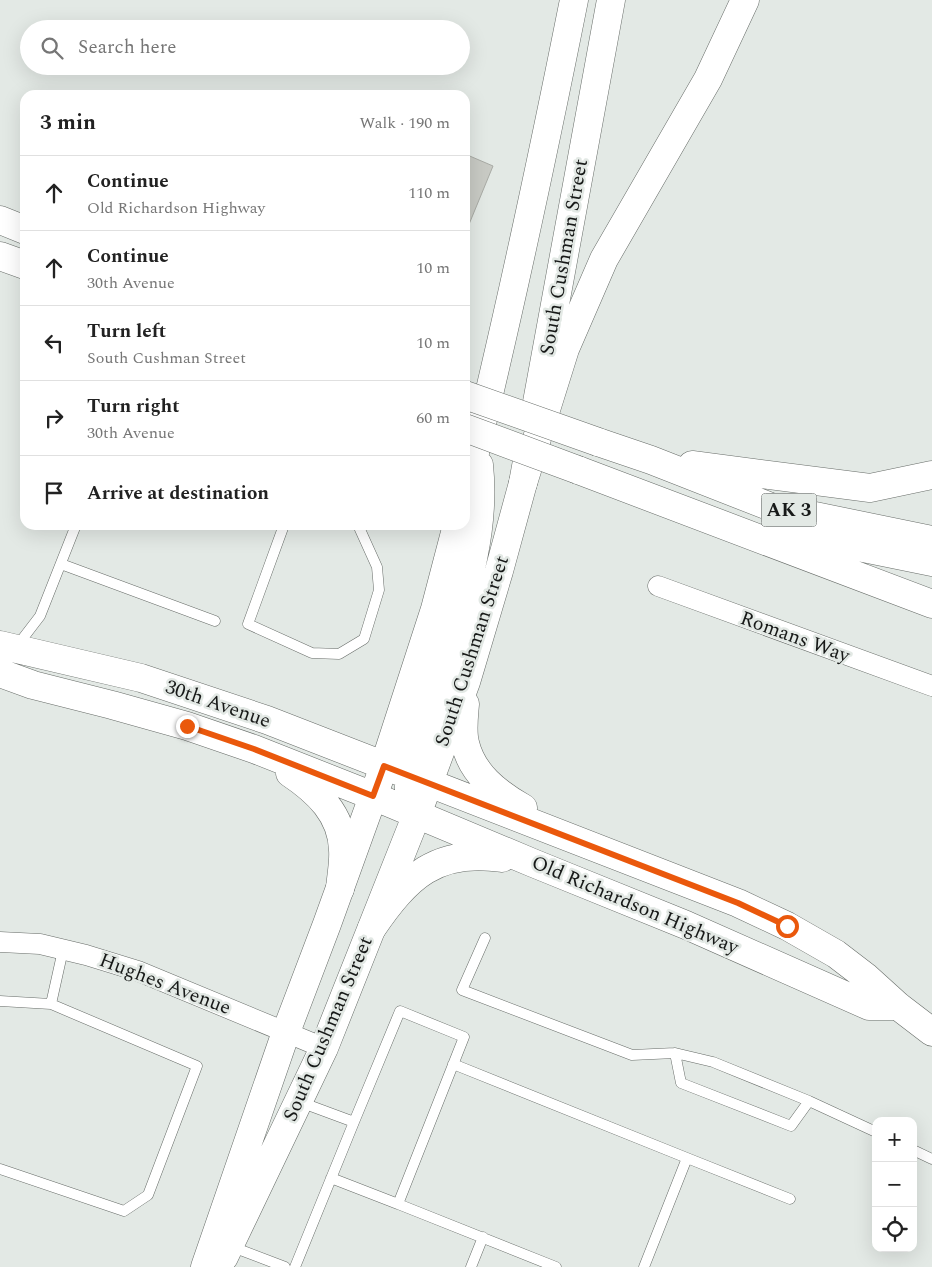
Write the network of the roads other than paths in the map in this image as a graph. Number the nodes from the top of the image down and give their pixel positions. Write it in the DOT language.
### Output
graph roads {
  1 [pos="574,0"];
  2 [pos="611,0"];
  3 [pos="745,0"];
  4 [pos="0,220"];
  5 [pos="20,228"];
  6 [pos="0,256"];
  7 [pos="20,263"];
  8 [pos="470,397"];
  9 [pos="471,438"];
  10 [pos="651,460"];
  11 [pos="932,475"];
  12 [pos="523,483"];
  13 [pos="688,512"];
  14 [pos="74,530"];
  15 [pos="282,530"];
  16 [pos="360,530"];
  17 [pos="456,530"];
  18 [pos="932,540"];
  19 [pos="932,562"];
  20 [pos="61,564"];
  21 [pos="658,586"];
  22 [pos="932,604"];
  23 [pos="215,621"];
  24 [pos="7,647"];
  25 [pos="0,673"];
  26 [pos="466,682"];
  27 [pos="932,686"];
  28 [pos="258,751"];
  29 [pos="407,775"];
  30 [pos="373,796"];
  31 [pos="417,814"];
  32 [pos="588,844"];
  33 [pos="533,863"];
  34 [pos="340,889"];
  35 [pos="372,928"];
  36 [pos="485,938"];
  37 [pos="0,942"];
  38 [pos="63,950"];
  39 [pos="0,1001"];
  40 [pos="51,1004"];
  41 [pos="898,1006"];
  42 [pos="286,1032"];
  43 [pos="932,1032"];
  44 [pos="324,1048"];
  45 [pos="675,1053"];
  46 [pos="453,1064"];
  47 [pos="299,1101"];
  48 [pos="809,1101"];
  49 [pos="354,1122"];
  50 [pos="872,1130"];
  51 [pos="917,1152"];
  52 [pos="687,1158"];
  53 [pos="932,1159"];
  54 [pos="0,1169"];
  55 [pos="331,1178"];
  56 [pos="790,1199"];
  57 [pos="398,1204"];
  58 [pos="482,1237"];
  59 [pos="224,1256"];
  60 [pos="205,1267"];
  61 [pos="285,1267"];
  62 [pos="295,1267"];
  63 [pos="471,1267"];
  64 [pos="556,1267"];
  65 [pos="644,1267"];
  1 -- 9 [label="main road, South Cushman Street"];
  2 -- 12 [label="main road, South Cushman Street"];
  3 -- 12 [label="main road"];
  4 -- 5 [label="main road"];
  6 -- 7 [label="main road"];
  8 -- 10 [label="main road, AK 3, bridge"];
  9 -- 13 [label="main road, AK 3, bridge"];
  9 -- 29 [label="main road"];
  10 -- 11 [label="main road"];
  10 -- 18 [label="main road, AK 3"];
  12 -- 26 [label="main road, South Cushman Street"];
  13 -- 19 [label="main road"];
  13 -- 22 [label="main road, AK 3"];
  14 -- 20 [label="lane"];
  15 -- 16 [label="lane"];
  17 -- 29 [label="main road, South Cushman Street"];
  20 -- 23 [label="lane"];
  20 -- 24 [label="lane"];
  21 -- 27 [label="street, Romans Way"];
  24 -- 29 [label="main road, 30th Avenue"];
  25 -- 28 [label="main road, 30th Avenue"];
  26 -- 29 [label="main road, South Cushman Street"];
  26 -- 32 [label="main road"];
  28 -- 30 [label="main road, 30th Avenue"];
  28 -- 34 [label="main road"];
  29 -- 30 [label="main road, South Cushman Street"];
  29 -- 31 [label="main road, South Cushman Street"];
  29 -- 32 [label="main road, Old Richardson Highway"];
  30 -- 31 [label="main road, Old Richardson Highway"];
  30 -- 34 [label="main road, South Cushman Street"];
  31 -- 33 [label="main road, Old Richardson Highway"];
  31 -- 35 [label="main road, South Cushman Street"];
  32 -- 41 [label="main road, Old Richardson Highway"];
  33 -- 35 [label="main road"];
  33 -- 41 [label="main road, Old Richardson Highway"];
  34 -- 42 [label="main road, South Cushman Street"];
  35 -- 44 [label="main road, South Cushman Street"];
  36 -- 45 [label="lane"];
  37 -- 38 [label="street, Hughes Avenue"];
  38 -- 40 [label="lane"];
  38 -- 42 [label="street, Hughes Avenue"];
  39 -- 40 [label="lane"];
  40 -- 54 [label="lane"];
  41 -- 43 [label="main road, Old Richardson Highway"];
  42 -- 44 [label="street, Hughes Avenue"];
  42 -- 60 [label="main road, South Cushman Street"];
  44 -- 47 [label="main road, South Cushman Street"];
  45 -- 48 [label="lane"];
  45 -- 48 [label="lane"];
  46 -- 49 [label="lane"];
  46 -- 52 [label="lane"];
  46 -- 57 [label="lane"];
  47 -- 49 [label="lane"];
  47 -- 59 [label="main road, South Cushman Street"];
  48 -- 50 [label="lane"];
  49 -- 55 [label="lane"];
  51 -- 53 [label="lane"];
  52 -- 56 [label="lane"];
  52 -- 65 [label="lane"];
  55 -- 57 [label="lane"];
  55 -- 62 [label="lane"];
  57 -- 58 [label="lane"];
  58 -- 63 [label="lane"];
  58 -- 64 [label="lane"];
  59 -- 61 [label="lane"];
}
